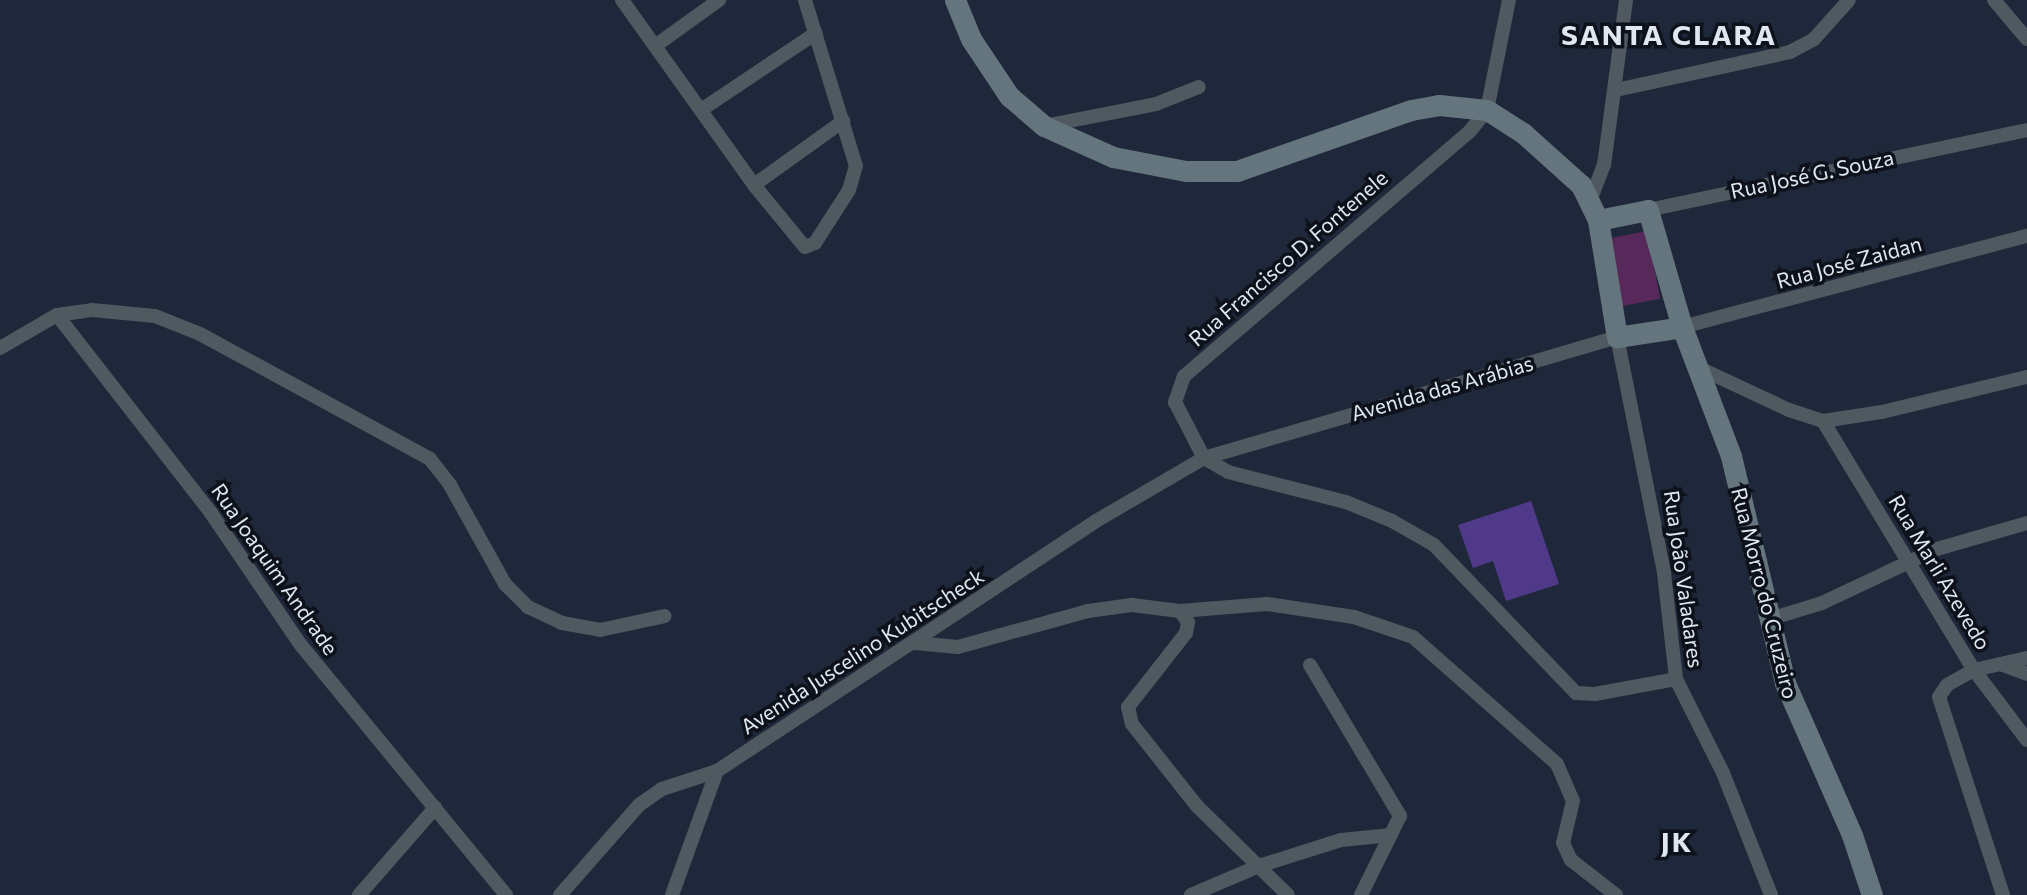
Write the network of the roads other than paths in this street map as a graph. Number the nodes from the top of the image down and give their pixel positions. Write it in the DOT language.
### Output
graph roads {
  1 [pos="622,0"];
  2 [pos="719,0"];
  3 [pos="805,0"];
  4 [pos="955,0"];
  5 [pos="1509,0"];
  6 [pos="1626,0"];
  7 [pos="1849,0"];
  8 [pos="1994,0"];
  9 [pos="816,33"];
  10 [pos="2027,39"];
  11 [pos="655,46"];
  12 [pos="1199,87"];
  13 [pos="1616,90"];
  14 [pos="701,110"];
  15 [pos="1487,110"];
  16 [pos="844,121"];
  17 [pos="1044,126"];
  18 [pos="2027,130"];
  19 [pos="754,185"];
  20 [pos="1648,210"];
  21 [pos="1594,211"];
  22 [pos="2027,236"];
  23 [pos="57,315"];
  24 [pos="1682,327"];
  25 [pos="1617,337"];
  26 [pos="0,348"];
  27 [pos="1695,366"];
  28 [pos="2027,377"];
  29 [pos="1823,421"];
  30 [pos="1204,458"];
  31 [pos="2027,523"];
  32 [pos="1910,560"];
  33 [pos="1180,611"];
  34 [pos="665,616"];
  35 [pos="1770,619"];
  36 [pos="914,643"];
  37 [pos="2027,658"];
  38 [pos="1998,663"];
  39 [pos="1310,665"];
  40 [pos="1974,670"];
  41 [pos="2027,674"];
  42 [pos="1676,679"];
  43 [pos="2027,740"];
  44 [pos="717,771"];
  45 [pos="435,808"];
  46 [pos="1391,835"];
  47 [pos="1259,866"];
  48 [pos="359,895"];
  49 [pos="506,895"];
  50 [pos="560,895"];
  51 [pos="672,895"];
  52 [pos="1191,895"];
  53 [pos="1289,895"];
  54 [pos="1362,895"];
  55 [pos="1616,895"];
  56 [pos="1771,895"];
  57 [pos="1872,895"];
  58 [pos="2003,895"];
  1 -- 11 [label="street"];
  2 -- 11 [label="street"];
  3 -- 9 [label="street"];
  4 -- 17 [label="street"];
  5 -- 15 [label="street"];
  6 -- 13 [label="street"];
  7 -- 13 [label="street"];
  8 -- 10 [label="street"];
  9 -- 14 [label="street"];
  9 -- 16 [label="street"];
  11 -- 14 [label="street"];
  12 -- 17 [label="street"];
  13 -- 21 [label="street"];
  14 -- 19 [label="street"];
  15 -- 17 [label="street"];
  15 -- 21 [label="street"];
  15 -- 30 [label="street, Rua Francisco D. Fontenele"];
  16 -- 19 [label="street"];
  16 -- 19 [label="street"];
  18 -- 20 [label="street, Rua José G. Souza"];
  20 -- 21 [label="street, Rua José G. Souza"];
  20 -- 24 [label="street, Rua Morro do Cruzeiro"];
  21 -- 25 [label="street"];
  22 -- 24 [label="street, Rua José Zaidan"];
  23 -- 26 [label="street"];
  23 -- 34 [label="street"];
  23 -- 45 [label="street, Rua Joaquim Andrade"];
  24 -- 25 [label="street, Avenida das Arábias"];
  24 -- 27 [label="street, Rua Morro do Cruzeiro"];
  25 -- 30 [label="street, Avenida das Arábias"];
  25 -- 42 [label="street, Rua João Valadares"];
  27 -- 29 [label="street"];
  27 -- 35 [label="street, Rua Morro do Cruzeiro"];
  28 -- 29 [label="street"];
  29 -- 32 [label="street, Rua Marli Azevedo"];
  30 -- 36 [label="street, Avenida Juscelino Kubitscheck"];
  30 -- 42 [label="street"];
  31 -- 32 [label="street"];
  32 -- 35 [label="street"];
  32 -- 40 [label="street, Rua Marli Azevedo"];
  33 -- 36 [label="street"];
  33 -- 47 [label="street"];
  33 -- 55 [label="street"];
  35 -- 57 [label="street, Rua Morro do Cruzeiro"];
  36 -- 44 [label="street, Avenida Juscelino Kubitscheck"];
  37 -- 38 [label="street"];
  38 -- 40 [label="street"];
  38 -- 41 [label="street"];
  39 -- 46 [label="street"];
  40 -- 43 [label="street, Rua Marli Azevedo"];
  40 -- 58 [label="street"];
  42 -- 56 [label="street, Rua João Valadares"];
  44 -- 50 [label="street, Avenida Juscelino Kubitscheck"];
  44 -- 51 [label="street"];
  45 -- 48 [label="street"];
  45 -- 49 [label="street, Rua Joaquim Andrade"];
  46 -- 47 [label="street"];
  46 -- 54 [label="street"];
  47 -- 52 [label="street"];
  47 -- 53 [label="street"];
}
